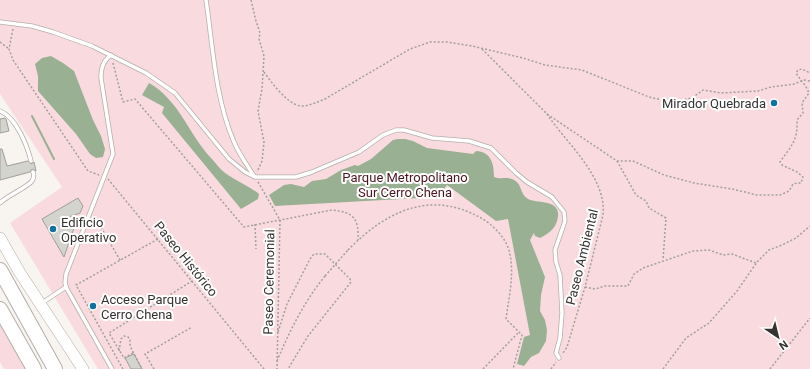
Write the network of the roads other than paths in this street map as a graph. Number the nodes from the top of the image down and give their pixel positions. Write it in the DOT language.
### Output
graph roads {
  1 [pos="206,0"];
  2 [pos="0,22"];
  3 [pos="111,55"];
  4 [pos="0,111"];
  5 [pos="30,160"];
  6 [pos="33,172"];
  7 [pos="255,177"];
  8 [pos="0,196"];
  9 [pos="1,202"];
  10 [pos="0,238"];
  11 [pos="0,270"];
  12 [pos="66,287"];
  13 [pos="41,304"];
  14 [pos="0,309"];
  15 [pos="559,358"];
  16 [pos="34,369"];
  17 [pos="55,369"];
  18 [pos="84,369"];
  19 [pos="112,369"];
  1 -- 7 [label="lane"];
  2 -- 3 [label="lane"];
  3 -- 7 [label="lane"];
  3 -- 12 [label="lane"];
  4 -- 5 [label="lane"];
  6 -- 9 [label="lane"];
  7 -- 15 [label="lane"];
  8 -- 9 [label="lane"];
  10 -- 13 [label="main road"];
  11 -- 17 [label="highway"];
  12 -- 13 [label="lane"];
  12 -- 19 [label="lane"];
  13 -- 18 [label="main road"];
  14 -- 16 [label="highway"];
}
